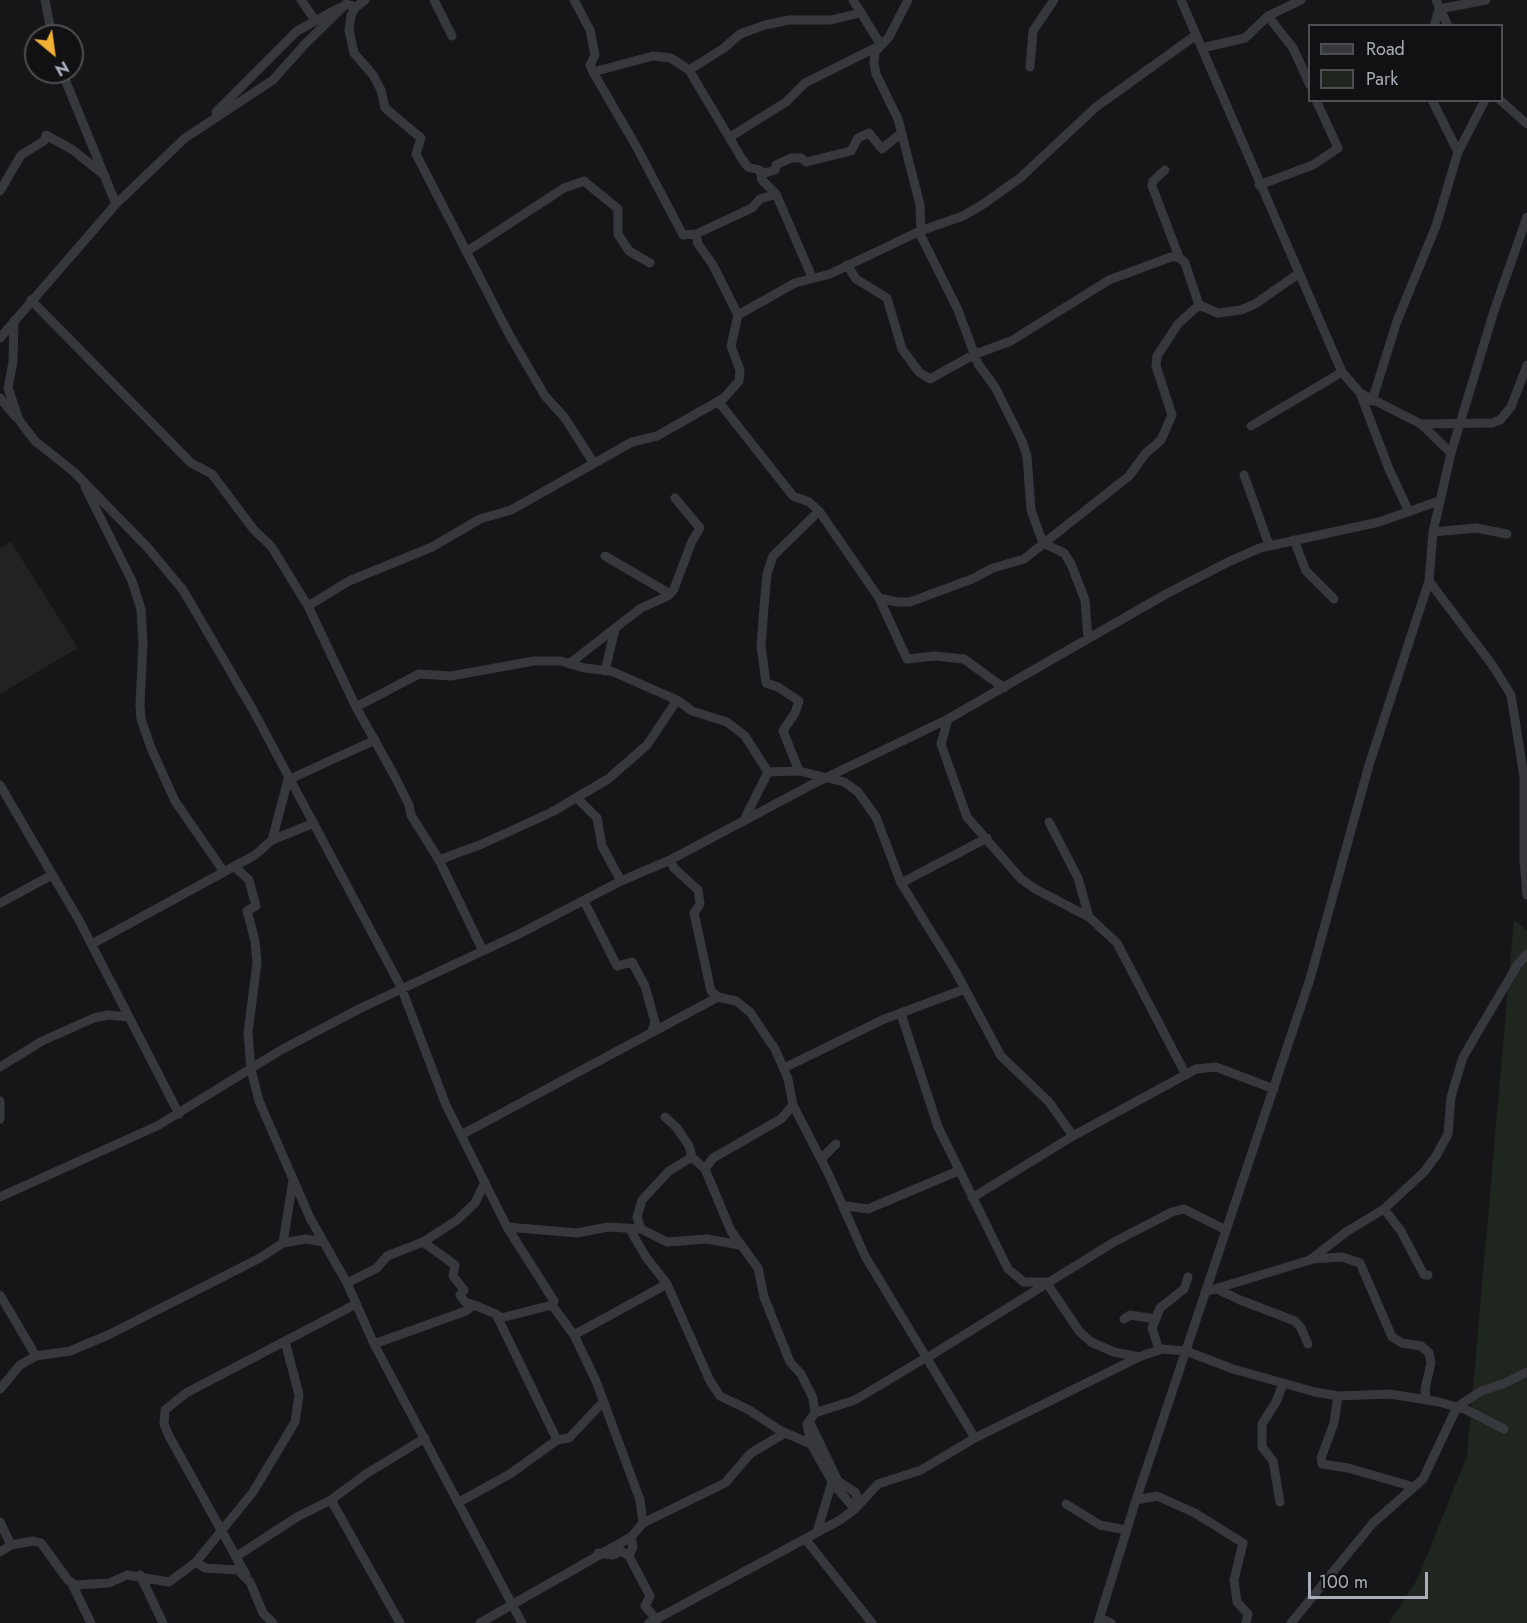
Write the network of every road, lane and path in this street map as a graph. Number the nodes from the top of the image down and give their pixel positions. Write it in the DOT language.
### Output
graph roads {
  1 [pos="45,0"];
  2 [pos="301,0"];
  3 [pos="366,0"];
  4 [pos="434,0"];
  5 [pos="574,0"];
  6 [pos="853,0"];
  7 [pos="908,0"];
  8 [pos="1054,0"];
  9 [pos="1181,0"];
  10 [pos="1301,0"];
  11 [pos="1486,0"];
  12 [pos="346,4"];
  13 [pos="1438,4"];
  14 [pos="356,7"];
  15 [pos="860,13"];
  16 [pos="1268,15"];
  17 [pos="315,20"];
  18 [pos="50,24"];
  19 [pos="1434,24"];
  20 [pos="1447,24"];
  21 [pos="1196,35"];
  22 [pos="452,36"];
  23 [pos="881,45"];
  24 [pos="1202,48"];
  25 [pos="1030,67"];
  26 [pos="688,70"];
  27 [pos="593,72"];
  28 [pos="1308,81"];
  29 [pos="67,84"];
  30 [pos="1317,102"];
  31 [pos="1433,102"];
  32 [pos="1484,102"];
  33 [pos="1502,102"];
  34 [pos="205,123"];
  35 [pos="1527,124"];
  36 [pos="900,134"];
  37 [pos="730,137"];
  38 [pos="1458,152"];
  39 [pos="1165,170"];
  40 [pos="762,174"];
  41 [pos="105,176"];
  42 [pos="1259,184"];
  43 [pos="0,190"];
  44 [pos="776,194"];
  45 [pos="116,204"];
  46 [pos="1527,217"];
  47 [pos="920,231"];
  48 [pos="696,234"];
  49 [pos="466,252"];
  50 [pos="1179,257"];
  51 [pos="650,263"];
  52 [pos="847,265"];
  53 [pos="1298,274"];
  54 [pos="812,278"];
  55 [pos="31,300"];
  56 [pos="1199,305"];
  57 [pos="738,315"];
  58 [pos="14,321"];
  59 [pos="0,338"];
  60 [pos="973,355"];
  61 [pos="1527,365"];
  62 [pos="1342,372"];
  63 [pos="1360,393"];
  64 [pos="0,398"];
  65 [pos="1372,400"];
  66 [pos="718,401"];
  67 [pos="19,420"];
  68 [pos="1461,423"];
  69 [pos="1421,424"];
  70 [pos="1251,426"];
  71 [pos="1450,453"];
  72 [pos="593,462"];
  73 [pos="1244,475"];
  74 [pos="84,485"];
  75 [pos="675,498"];
  76 [pos="1439,501"];
  77 [pos="819,511"];
  78 [pos="1409,512"];
  79 [pos="1433,532"];
  80 [pos="1507,534"];
  81 [pos="1294,540"];
  82 [pos="1043,543"];
  83 [pos="1269,545"];
  84 [pos="605,556"];
  85 [pos="1429,581"];
  86 [pos="670,594"];
  87 [pos="879,598"];
  88 [pos="1334,599"];
  89 [pos="308,606"];
  90 [pos="615,629"];
  91 [pos="1088,638"];
  92 [pos="569,664"];
  93 [pos="605,670"];
  94 [pos="1004,687"];
  95 [pos="677,700"];
  96 [pos="356,707"];
  97 [pos="948,719"];
  98 [pos="375,740"];
  99 [pos="799,771"];
  100 [pos="768,772"];
  101 [pos="829,777"];
  102 [pos="288,780"];
  103 [pos="0,785"];
  104 [pos="577,798"];
  105 [pos="743,822"];
  106 [pos="1049,822"];
  107 [pos="314,823"];
  108 [pos="1526,828"];
  109 [pos="987,838"];
  110 [pos="272,840"];
  111 [pos="439,860"];
  112 [pos="670,860"];
  113 [pos="235,867"];
  114 [pos="224,872"];
  115 [pos="52,875"];
  116 [pos="621,881"];
  117 [pos="901,883"];
  118 [pos="1527,895"];
  119 [pos="584,901"];
  120 [pos="0,903"];
  121 [pos="1089,918"];
  122 [pos="92,944"];
  123 [pos="483,951"];
  124 [pos="1527,954"];
  125 [pos="401,987"];
  126 [pos="965,989"];
  127 [pos="718,997"];
  128 [pos="901,1014"];
  129 [pos="129,1017"];
  130 [pos="651,1033"];
  131 [pos="0,1067"];
  132 [pos="784,1068"];
  133 [pos="251,1069"];
  134 [pos="1186,1075"];
  135 [pos="1274,1089"];
  136 [pos="0,1101"];
  137 [pos="793,1105"];
  138 [pos="179,1114"];
  139 [pos="665,1117"];
  140 [pos="0,1119"];
  141 [pos="461,1135"];
  142 [pos="1073,1136"];
  143 [pos="836,1144"];
  144 [pos="692,1157"];
  145 [pos="822,1158"];
  146 [pos="705,1169"];
  147 [pos="958,1171"];
  148 [pos="293,1179"];
  149 [pos="485,1182"];
  150 [pos="0,1197"];
  151 [pos="972,1198"];
  152 [pos="848,1206"];
  153 [pos="1384,1209"];
  154 [pos="507,1227"];
  155 [pos="629,1228"];
  156 [pos="641,1229"];
  157 [pos="1226,1230"];
  158 [pos="323,1242"];
  159 [pos="423,1242"];
  160 [pos="283,1243"];
  161 [pos="740,1245"];
  162 [pos="1310,1260"];
  163 [pos="1428,1275"];
  164 [pos="1188,1277"];
  165 [pos="347,1282"];
  166 [pos="667,1284"];
  167 [pos="1048,1284"];
  168 [pos="1217,1289"];
  169 [pos="1205,1292"];
  170 [pos="0,1295"];
  171 [pos="356,1304"];
  172 [pos="474,1305"];
  173 [pos="552,1305"];
  174 [pos="496,1314"];
  175 [pos="1124,1319"];
  176 [pos="1155,1319"];
  177 [pos="574,1335"];
  178 [pos="285,1341"];
  179 [pos="374,1344"];
  180 [pos="1308,1344"];
  181 [pos="1159,1350"];
  182 [pos="1186,1351"];
  183 [pos="36,1356"];
  184 [pos="929,1357"];
  185 [pos="1139,1357"];
  186 [pos="1527,1372"];
  187 [pos="1282,1384"];
  188 [pos="0,1389"];
  189 [pos="1338,1396"];
  190 [pos="1426,1399"];
  191 [pos="602,1403"];
  192 [pos="1457,1407"];
  193 [pos="812,1417"];
  194 [pos="1504,1429"];
  195 [pos="785,1433"];
  196 [pos="425,1438"];
  197 [pos="975,1438"];
  198 [pos="557,1440"];
  199 [pos="811,1444"];
  200 [pos="832,1482"];
  201 [pos="1414,1487"];
  202 [pos="331,1500"];
  203 [pos="1136,1500"];
  204 [pos="459,1502"];
  205 [pos="1280,1502"];
  206 [pos="1066,1504"];
  207 [pos="857,1506"];
  208 [pos="0,1522"];
  209 [pos="643,1523"];
  210 [pos="223,1530"];
  211 [pos="1126,1530"];
  212 [pos="818,1532"];
  213 [pos="631,1537"];
  214 [pos="806,1540"];
  215 [pos="11,1545"];
  216 [pos="0,1552"];
  217 [pos="598,1554"];
  218 [pos="237,1556"];
  219 [pos="629,1556"];
  220 [pos="196,1562"];
  221 [pos="140,1575"];
  222 [pos="246,1575"];
  223 [pos="72,1584"];
  224 [pos="514,1605"];
  225 [pos="1099,1620"];
  226 [pos="653,1621"];
  227 [pos="91,1623"];
  228 [pos="163,1623"];
  229 [pos="273,1623"];
  230 [pos="400,1623"];
  231 [pos="480,1623"];
  232 [pos="522,1623"];
  233 [pos="872,1623"];
  234 [pos="1111,1623"];
  235 [pos="1246,1623"];
  236 [pos="1291,1623"];
  1 -- 18 [label="street"];
  2 -- 17 [label="street"];
  3 -- 14 [label="street"];
  4 -- 22 [label="street"];
  5 -- 27 [label="street"];
  6 -- 15 [label="street"];
  7 -- 23 [label="street"];
  8 -- 25 [label="street"];
  9 -- 21 [label="street"];
  10 -- 16 [label="street"];
  11 -- 13 [label="street"];
  12 -- 14 [label="street"];
  12 -- 17 [label="street"];
  12 -- 34 [label="street"];
  13 -- 19 [label="street"];
  13 -- 20 [label="street"];
  14 -- 49 [label="street"];
  15 -- 23 [label="street"];
  15 -- 26 [label="street"];
  16 -- 24 [label="street"];
  16 -- 28 [label="street"];
  17 -- 34 [label="street"];
  21 -- 24 [label="street"];
  21 -- 47 [label="street"];
  23 -- 36 [label="street"];
  23 -- 37 [label="street"];
  24 -- 42 [label="street"];
  26 -- 27 [label="street"];
  26 -- 37 [label="street"];
  27 -- 48 [label="street"];
  29 -- 41 [label="street"];
  30 -- 42 [label="street"];
  31 -- 38 [label="street"];
  32 -- 38 [label="street"];
  33 -- 35 [label="street"];
  34 -- 45 [label="street"];
  36 -- 40 [label="street"];
  36 -- 47 [label="street"];
  37 -- 40 [label="street"];
  38 -- 65 [label="street"];
  39 -- 50 [label="street"];
  40 -- 44 [label="street"];
  41 -- 43 [label="street"];
  41 -- 45 [label="street"];
  42 -- 53 [label="street"];
  44 -- 48 [label="street"];
  44 -- 54 [label="street"];
  45 -- 55 [label="street"];
  46 -- 68 [label="street"];
  47 -- 52 [label="street"];
  47 -- 60 [label="street"];
  48 -- 57 [label="street"];
  49 -- 51 [label="street"];
  49 -- 72 [label="street"];
  50 -- 56 [label="street"];
  50 -- 60 [label="street"];
  52 -- 54 [label="street"];
  52 -- 60 [label="street"];
  53 -- 56 [label="street"];
  53 -- 62 [label="street"];
  54 -- 57 [label="street"];
  55 -- 58 [label="street"];
  55 -- 89 [label="street"];
  56 -- 82 [label="street"];
  57 -- 66 [label="street"];
  58 -- 59 [label="street"];
  58 -- 67 [label="street"];
  60 -- 82 [label="street"];
  61 -- 68 [label="street"];
  62 -- 63 [label="street"];
  62 -- 70 [label="street"];
  63 -- 65 [label="street"];
  63 -- 78 [label="street"];
  64 -- 67 [label="street"];
  65 -- 69 [label="street"];
  66 -- 72 [label="street"];
  66 -- 77 [label="street"];
  67 -- 74 [label="street"];
  68 -- 69 [label="street"];
  68 -- 71 [label="street"];
  69 -- 71 [label="street"];
  71 -- 76 [label="street"];
  72 -- 89 [label="street"];
  73 -- 83 [label="street"];
  74 -- 102 [label="street"];
  74 -- 114 [label="street"];
  75 -- 86 [label="street"];
  76 -- 78 [label="street"];
  76 -- 79 [label="street"];
  77 -- 87 [label="street"];
  77 -- 99 [label="street"];
  78 -- 81 [label="street"];
  79 -- 80 [label="street"];
  79 -- 85 [label="street"];
  81 -- 83 [label="street"];
  81 -- 88 [label="street"];
  82 -- 87 [label="street"];
  82 -- 91 [label="street"];
  83 -- 91 [label="street"];
  84 -- 86 [label="street"];
  85 -- 108 [label="street"];
  85 -- 135 [label="street"];
  86 -- 90 [label="street"];
  87 -- 94 [label="street"];
  89 -- 96 [label="street"];
  90 -- 92 [label="street"];
  90 -- 93 [label="street"];
  91 -- 94 [label="street"];
  92 -- 93 [label="street"];
  92 -- 96 [label="street"];
  93 -- 95 [label="street"];
  94 -- 97 [label="street"];
  95 -- 100 [label="street"];
  95 -- 104 [label="street"];
  96 -- 98 [label="street"];
  97 -- 101 [label="street"];
  97 -- 109 [label="street"];
  98 -- 102 [label="street"];
  98 -- 111 [label="street"];
  99 -- 100 [label="street"];
  99 -- 101 [label="street"];
  100 -- 105 [label="street"];
  101 -- 105 [label="street"];
  101 -- 117 [label="street"];
  102 -- 107 [label="street"];
  102 -- 110 [label="street"];
  103 -- 115 [label="street"];
  104 -- 111 [label="street"];
  104 -- 116 [label="street"];
  105 -- 112 [label="street"];
  106 -- 121 [label="street"];
  107 -- 110 [label="street"];
  107 -- 125 [label="street"];
  108 -- 118 [label="street"];
  109 -- 117 [label="street"];
  109 -- 121 [label="street"];
  110 -- 113 [label="street"];
  111 -- 123 [label="street"];
  112 -- 116 [label="street"];
  112 -- 127 [label="street"];
  113 -- 114 [label="street"];
  113 -- 133 [label="street"];
  114 -- 122 [label="street"];
  115 -- 120 [label="street"];
  115 -- 122 [label="street"];
  116 -- 119 [label="street"];
  117 -- 126 [label="street"];
  119 -- 123 [label="street"];
  119 -- 130 [label="street"];
  121 -- 134 [label="street"];
  122 -- 129 [label="street"];
  123 -- 125 [label="street"];
  124 -- 153 [label="street"];
  125 -- 133 [label="street"];
  125 -- 141 [label="street"];
  126 -- 128 [label="street"];
  126 -- 142 [label="street"];
  127 -- 130 [label="street"];
  127 -- 132 [label="street"];
  128 -- 132 [label="street"];
  128 -- 147 [label="street"];
  129 -- 131 [label="street"];
  129 -- 138 [label="street"];
  130 -- 141 [label="street"];
  132 -- 137 [label="street"];
  133 -- 138 [label="street"];
  133 -- 148 [label="street"];
  134 -- 135 [label="street"];
  134 -- 142 [label="street"];
  135 -- 157 [label="street"];
  136 -- 140 [label="street"];
  137 -- 145 [label="street"];
  137 -- 146 [label="street"];
  138 -- 150 [label="street"];
  139 -- 144 [label="street"];
  141 -- 149 [label="street"];
  142 -- 151 [label="street"];
  143 -- 145 [label="street"];
  144 -- 146 [label="street"];
  144 -- 156 [label="street"];
  145 -- 184 [label="street"];
  146 -- 161 [label="street"];
  147 -- 151 [label="street"];
  147 -- 152 [label="street"];
  148 -- 158 [label="street"];
  148 -- 160 [label="street"];
  149 -- 154 [label="street"];
  149 -- 159 [label="street"];
  151 -- 167 [label="street"];
  153 -- 162 [label="street"];
  153 -- 163 [label="street"];
  154 -- 155 [label="street"];
  154 -- 173 [label="street"];
  155 -- 156 [label="street"];
  155 -- 166 [label="street"];
  156 -- 161 [label="street"];
  157 -- 167 [label="street"];
  157 -- 169 [label="street"];
  158 -- 160 [label="street"];
  158 -- 165 [label="street"];
  159 -- 165 [label="street"];
  159 -- 172 [label="street"];
  160 -- 183 [label="street"];
  161 -- 193 [label="street"];
  162 -- 168 [label="street"];
  162 -- 190 [label="street"];
  164 -- 176 [label="street"];
  165 -- 171 [label="street"];
  166 -- 177 [label="street"];
  166 -- 195 [label="street"];
  167 -- 184 [label="street"];
  167 -- 185 [label="street"];
  168 -- 169 [label="street"];
  168 -- 180 [label="street"];
  169 -- 182 [label="street"];
  170 -- 183 [label="street"];
  171 -- 178 [label="street"];
  171 -- 179 [label="street"];
  172 -- 174 [label="street"];
  172 -- 179 [label="street"];
  173 -- 174 [label="street"];
  173 -- 177 [label="street"];
  174 -- 198 [label="street"];
  175 -- 176 [label="street"];
  176 -- 181 [label="street"];
  177 -- 191 [label="street"];
  178 -- 210 [label="street"];
  178 -- 210 [label="street"];
  179 -- 196 [label="street"];
  181 -- 182 [label="street"];
  181 -- 185 [label="street"];
  182 -- 187 [label="street"];
  182 -- 203 [label="street"];
  183 -- 188 [label="street"];
  184 -- 193 [label="street"];
  184 -- 197 [label="street"];
  185 -- 197 [label="street"];
  186 -- 192 [label="street"];
  187 -- 189 [label="street"];
  187 -- 205 [label="street"];
  189 -- 190 [label="street"];
  189 -- 201 [label="street"];
  190 -- 192 [label="street"];
  191 -- 198 [label="street"];
  191 -- 209 [label="street"];
  192 -- 194 [label="street"];
  192 -- 201 [label="street"];
  193 -- 199 [label="street"];
  193 -- 207 [label="street"];
  195 -- 199 [label="street"];
  195 -- 209 [label="street"];
  196 -- 202 [label="street"];
  196 -- 204 [label="street"];
  197 -- 207 [label="street"];
  198 -- 204 [label="street"];
  199 -- 200 [label="street"];
  200 -- 207 [label="street"];
  200 -- 212 [label="street"];
  201 -- 236 [label="street"];
  202 -- 218 [label="street"];
  202 -- 230 [label="street"];
  203 -- 211 [label="street"];
  203 -- 235 [label="street"];
  204 -- 224 [label="street"];
  206 -- 211 [label="street"];
  207 -- 212 [label="street"];
  208 -- 215 [label="street"];
  209 -- 213 [label="street"];
  210 -- 218 [label="street"];
  210 -- 220 [label="street"];
  211 -- 225 [label="street"];
  212 -- 214 [label="street"];
  213 -- 217 [label="street"];
  213 -- 219 [label="street"];
  214 -- 226 [label="street"];
  214 -- 233 [label="street"];
  215 -- 216 [label="street"];
  215 -- 223 [label="street"];
  217 -- 219 [label="street"];
  217 -- 224 [label="street"];
  218 -- 222 [label="street"];
  219 -- 226 [label="street"];
  220 -- 221 [label="street"];
  220 -- 222 [label="street"];
  221 -- 223 [label="street"];
  221 -- 228 [label="street"];
  222 -- 229 [label="street"];
  223 -- 227 [label="street"];
  224 -- 231 [label="street"];
  224 -- 232 [label="street"];
  225 -- 234 [label="street"];
}
